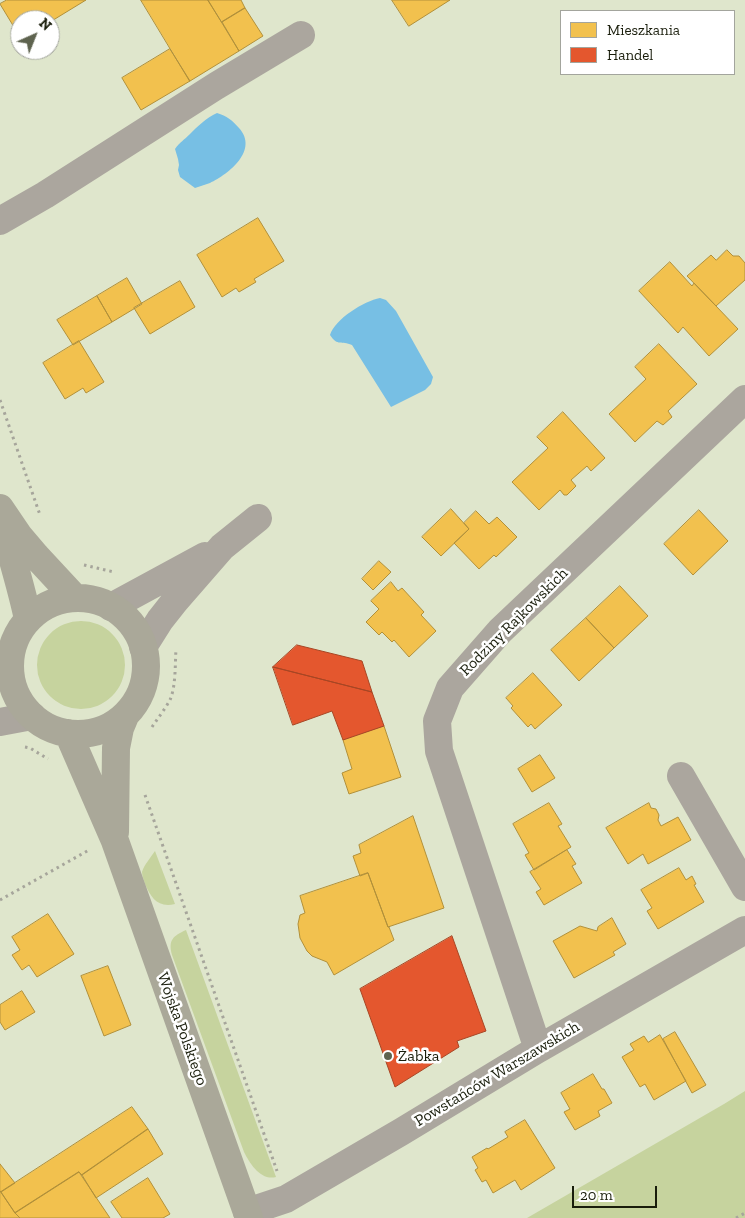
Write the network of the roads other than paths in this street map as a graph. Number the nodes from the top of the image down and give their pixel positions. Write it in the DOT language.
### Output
graph roads {
  1 [pos="301,36"];
  2 [pos="0,221"];
  3 [pos="745,400"];
  4 [pos="0,508"];
  5 [pos="0,513"];
  6 [pos="258,518"];
  7 [pos="222,547"];
  8 [pos="74,598"];
  9 [pos="111,607"];
  10 [pos="28,620"];
  11 [pos="143,647"];
  12 [pos="5,668"];
  13 [pos="32,716"];
  14 [pos="124,716"];
  15 [pos="0,722"];
  16 [pos="68,733"];
  17 [pos="682,776"];
  18 [pos="115,841"];
  19 [pos="745,887"];
  20 [pos="745,930"];
  21 [pos="538,1049"];
  22 [pos="248,1215"];
  1 -- 2 [label="street"];
  3 -- 21 [label="street, Rodziny Rajkowskich"];
  4 -- 8 [label="main road"];
  5 -- 10 [label="main road"];
  6 -- 7 [label="street"];
  7 -- 9 [label="street"];
  7 -- 11 [label="street"];
  8 -- 9 [label="main road"];
  8 -- 10 [label="main road"];
  9 -- 11 [label="main road"];
  10 -- 12 [label="main road"];
  11 -- 14 [label="main road"];
  12 -- 13 [label="main road"];
  13 -- 15 [label="street"];
  13 -- 16 [label="main road"];
  14 -- 16 [label="main road"];
  14 -- 18 [label="main road, Wojska Polskiego"];
  16 -- 18 [label="main road, Wojska Polskiego"];
  17 -- 19 [label="street"];
  18 -- 22 [label="main road, Wojska Polskiego"];
  20 -- 21 [label="street, Powstańców Warszawskich"];
  21 -- 22 [label="street, Powstańców Warszawskich"];
}
